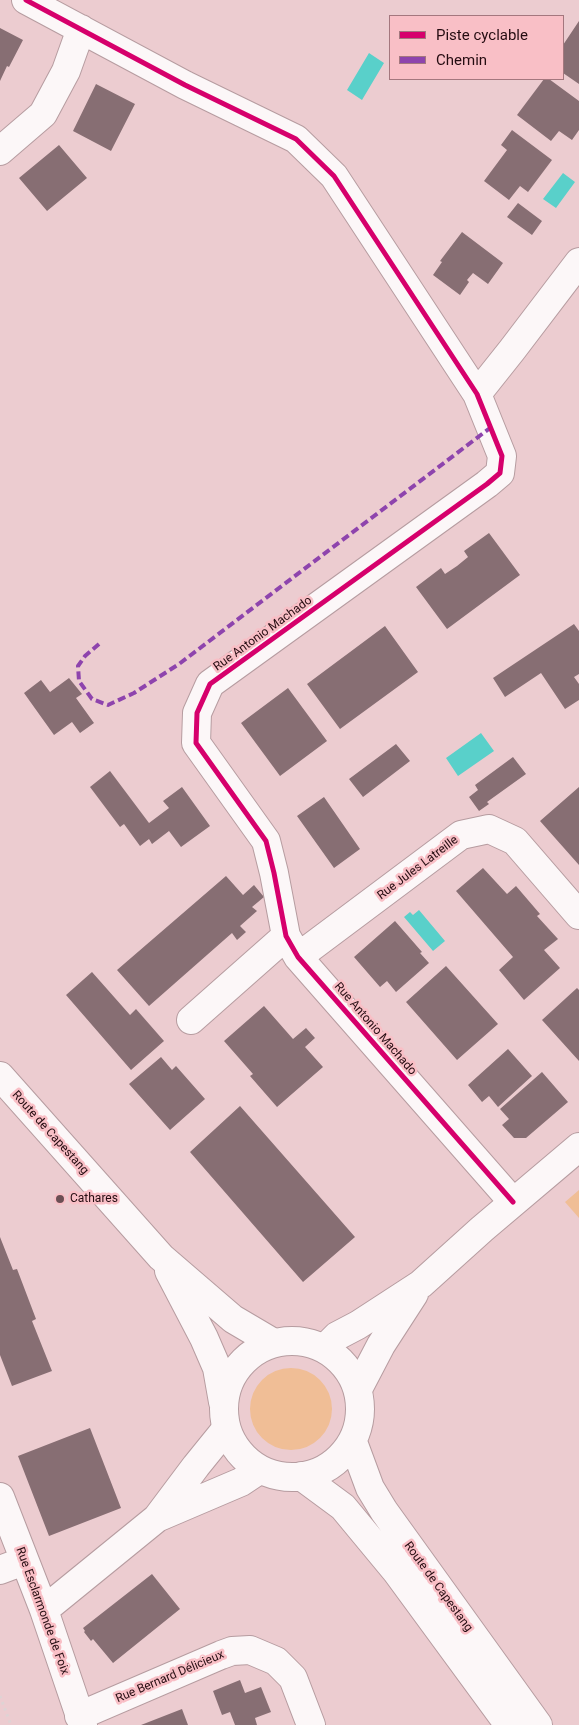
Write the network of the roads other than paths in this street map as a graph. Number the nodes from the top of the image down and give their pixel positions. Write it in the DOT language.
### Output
graph roads {
  1 [pos="26,0"];
  2 [pos="80,29"];
  3 [pos="0,151"];
  4 [pos="579,262"];
  5 [pos="477,394"];
  6 [pos="579,915"];
  7 [pos="292,946"];
  8 [pos="191,1020"];
  9 [pos="0,1077"];
  10 [pos="579,1147"];
  11 [pos="513,1202"];
  12 [pos="161,1257"];
  13 [pos="421,1284"];
  14 [pos="272,1342"];
  15 [pos="325,1348"];
  16 [pos="358,1389"];
  17 [pos="223,1402"];
  18 [pos="226,1429"];
  19 [pos="353,1442"];
  20 [pos="259,1470"];
  21 [pos="302,1476"];
  22 [pos="0,1496"];
  23 [pos="157,1518"];
  24 [pos="12,1566"];
  25 [pos="44,1610"];
  26 [pos="81,1720"];
  27 [pos="311,1725"];
  28 [pos="509,1725"];
  29 [pos="538,1725"];
  1 -- 2 [label="street, Rue Antonio Machado"];
  2 -- 3 [label="street"];
  2 -- 5 [label="street, Rue Antonio Machado"];
  4 -- 5 [label="street"];
  5 -- 7 [label="street, Rue Antonio Machado"];
  6 -- 7 [label="street, Rue Jules Latreille"];
  7 -- 8 [label="street, Rue Jules Latreille"];
  7 -- 11 [label="street, Rue Antonio Machado"];
  9 -- 12 [label="street, Route de Capestang"];
  10 -- 11 [label="street"];
  11 -- 13 [label="street"];
  12 -- 14 [label="street, Route de Capestang"];
  12 -- 17 [label="street, Route de Capestang"];
  13 -- 15 [label="street"];
  13 -- 16 [label="street"];
  14 -- 15 [label="street"];
  14 -- 17 [label="street"];
  15 -- 16 [label="street"];
  16 -- 19 [label="street"];
  17 -- 18 [label="street"];
  18 -- 20 [label="street"];
  18 -- 23 [label="street"];
  19 -- 21 [label="street"];
  19 -- 29 [label="street, Route de Capestang"];
  20 -- 21 [label="street"];
  20 -- 23 [label="street"];
  21 -- 28 [label="street, Route de Capestang"];
  22 -- 24 [label="street, Rue Esclarmonde de Foix"];
  23 -- 25 [label="street"];
  24 -- 25 [label="street, Rue Esclarmonde de Foix"];
  25 -- 26 [label="street, Rue Esclarmonde de Foix"];
  26 -- 27 [label="street, Rue Bernard Délicieux"];
}
